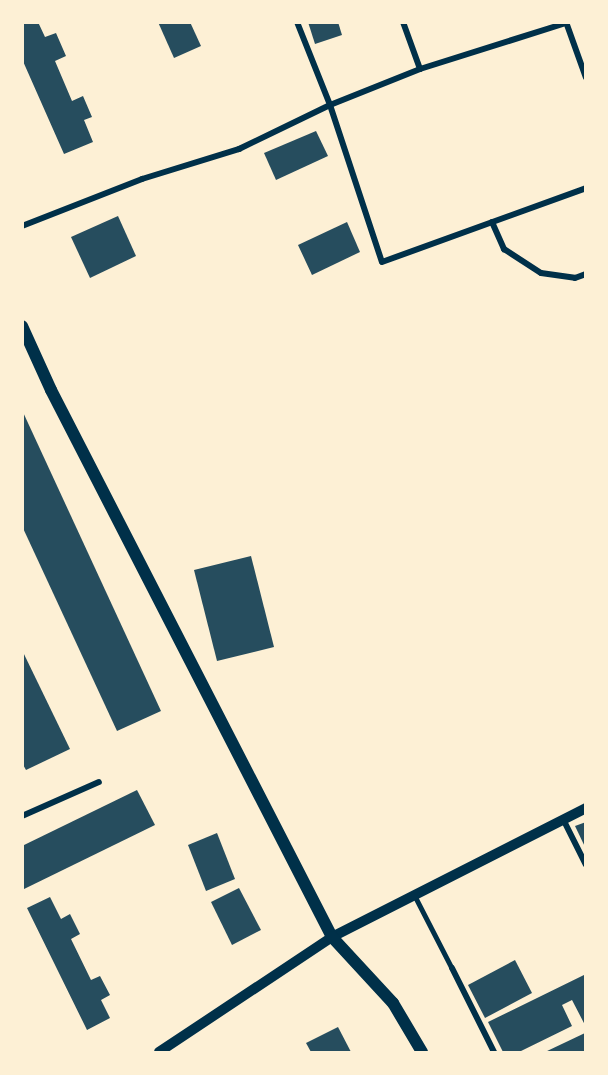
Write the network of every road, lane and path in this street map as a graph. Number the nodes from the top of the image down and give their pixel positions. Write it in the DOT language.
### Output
graph roads {
  1 [pos="297,22"];
  2 [pos="403,22"];
  3 [pos="566,23"];
  4 [pos="420,69"];
  5 [pos="585,78"];
  6 [pos="330,105"];
  7 [pos="585,188"];
  8 [pos="492,222"];
  9 [pos="22,226"];
  10 [pos="585,274"];
  11 [pos="22,326"];
  12 [pos="99,782"];
  13 [pos="585,808"];
  14 [pos="22,816"];
  15 [pos="563,819"];
  16 [pos="585,865"];
  17 [pos="414,895"];
  18 [pos="332,937"];
  19 [pos="452,968"];
  20 [pos="159,1053"];
  21 [pos="422,1053"];
  22 [pos="494,1053"];
  1 -- 6 [label="street"];
  2 -- 4 [label="street"];
  3 -- 4 [label="street"];
  3 -- 5 [label="street"];
  4 -- 6 [label="street"];
  6 -- 8 [label="street"];
  6 -- 9 [label="street"];
  7 -- 8 [label="street"];
  8 -- 10 [label="street"];
  11 -- 18 [label="main road"];
  12 -- 14 [label="street"];
  13 -- 15 [label="street"];
  15 -- 16 [label="street"];
  15 -- 17 [label="street"];
  17 -- 18 [label="street"];
  17 -- 19 [label="lane"];
  18 -- 20 [label="street"];
  18 -- 21 [label="main road"];
  19 -- 22 [label="street"];
}
